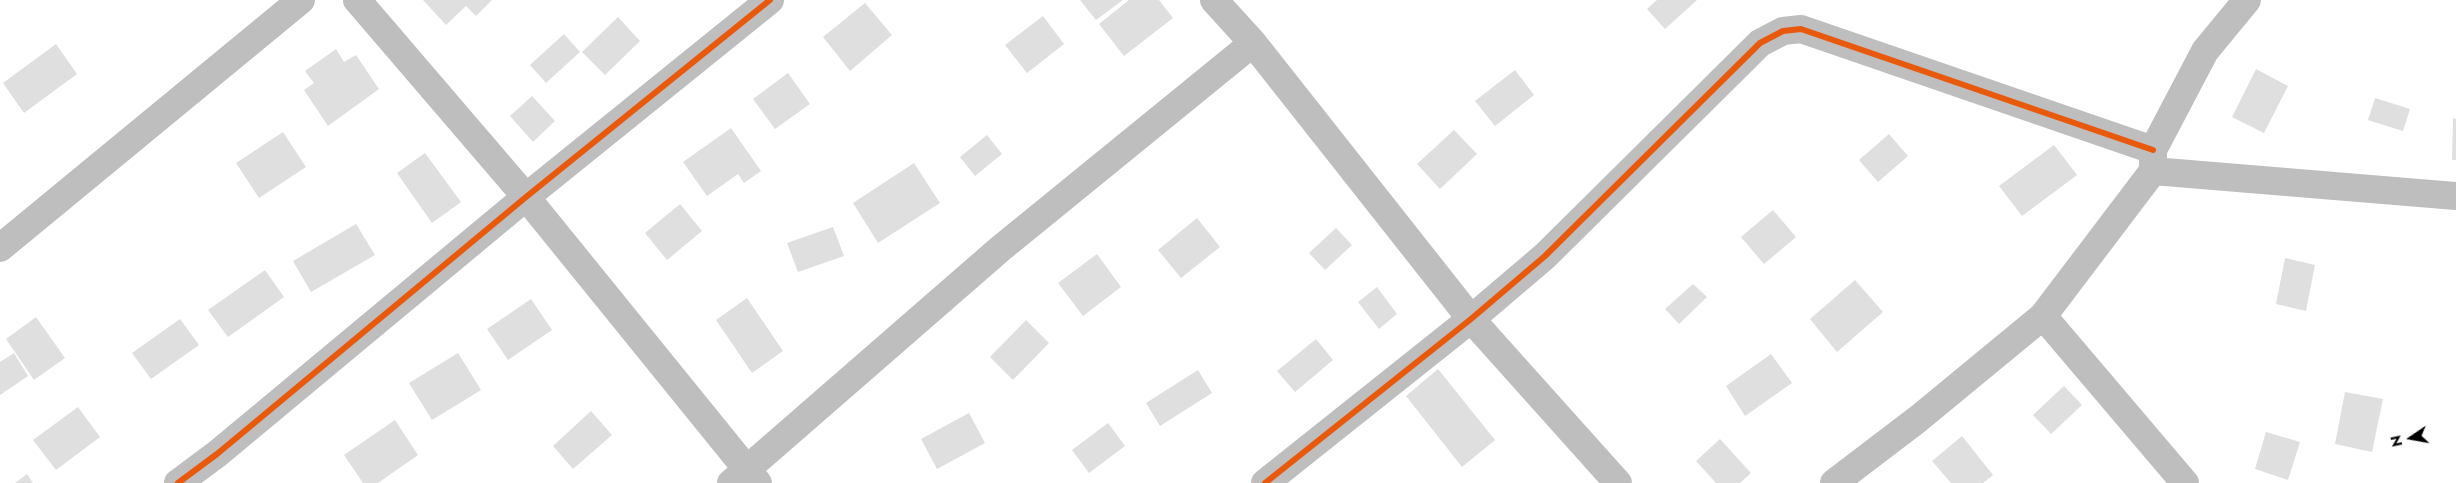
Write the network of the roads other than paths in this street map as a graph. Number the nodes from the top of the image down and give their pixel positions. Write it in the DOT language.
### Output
graph roads {
  1 [pos="301,0"];
  2 [pos="357,0"];
  3 [pos="770,0"];
  4 [pos="1214,0"];
  5 [pos="2247,0"];
  6 [pos="1253,44"];
  7 [pos="2153,161"];
  8 [pos="2456,196"];
  9 [pos="526,197"];
  10 [pos="0,248"];
  11 [pos="2043,316"];
  12 [pos="1470,318"];
  13 [pos="745,478"];
  14 [pos="178,483"];
  15 [pos="1265,483"];
  16 [pos="1618,483"];
  17 [pos="1834,483"];
  18 [pos="2185,483"];
  1 -- 10 [label="street"];
  2 -- 9 [label="street"];
  3 -- 9 [label="street"];
  4 -- 6 [label="street"];
  5 -- 7 [label="street"];
  6 -- 12 [label="street"];
  6 -- 13 [label="street"];
  7 -- 8 [label="street"];
  7 -- 11 [label="street"];
  7 -- 12 [label="street"];
  9 -- 13 [label="street"];
  9 -- 14 [label="street"];
  11 -- 17 [label="street"];
  11 -- 18 [label="street"];
  12 -- 15 [label="street"];
  12 -- 16 [label="street"];
}
